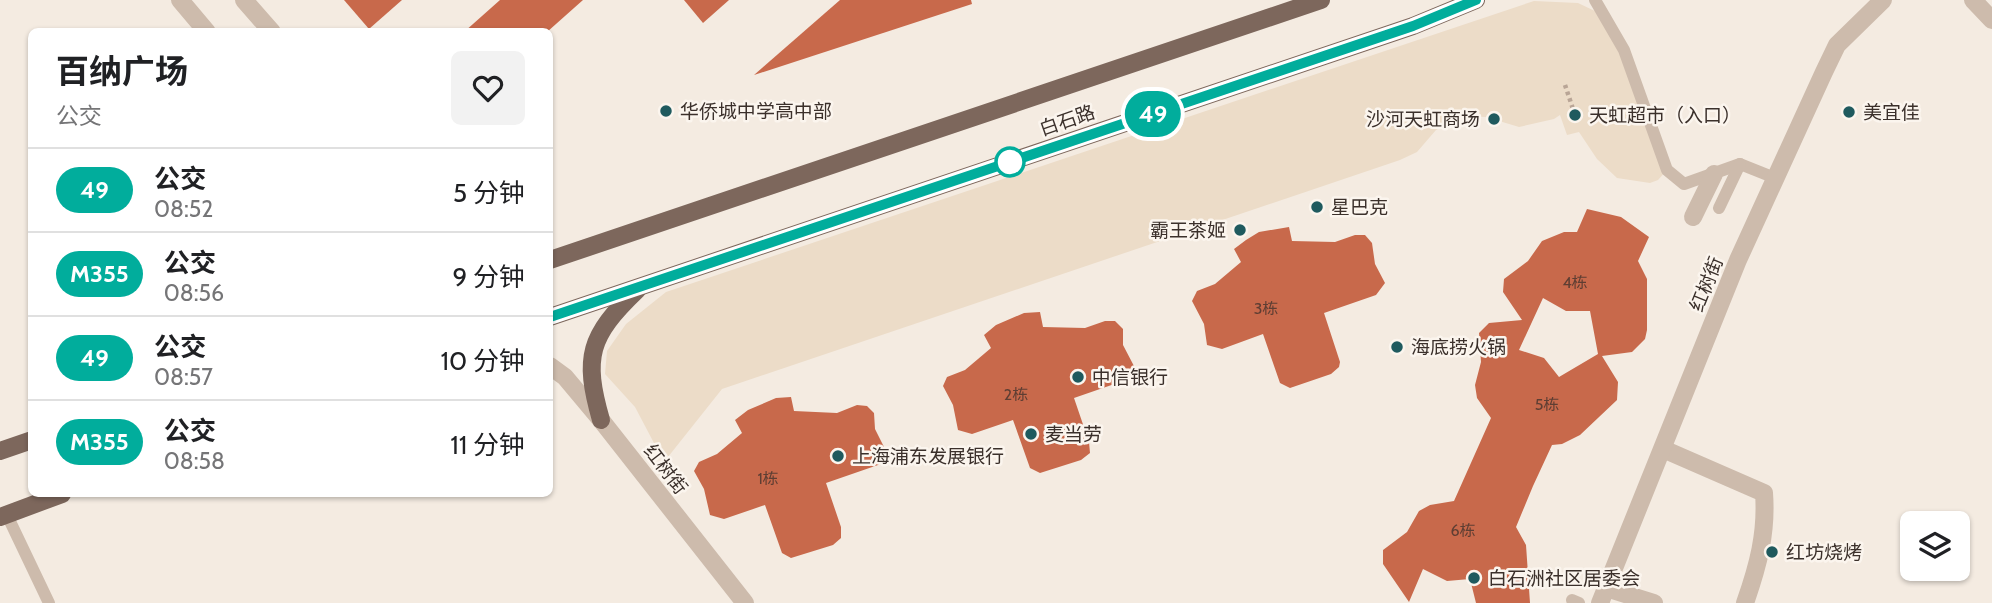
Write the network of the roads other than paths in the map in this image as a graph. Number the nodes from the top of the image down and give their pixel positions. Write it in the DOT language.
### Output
graph roads {
  1 [pos="180,0"];
  2 [pos="244,0"];
  3 [pos="1321,0"];
  4 [pos="1476,0"];
  5 [pos="1595,0"];
  6 [pos="1883,0"];
  7 [pos="1973,0"];
  8 [pos="1992,20"];
  9 [pos="204,28"];
  10 [pos="268,28"];
  11 [pos="1740,164"];
  12 [pos="1714,174"];
  13 [pos="1775,178"];
  14 [pos="1720,208"];
  15 [pos="1693,217"];
  16 [pos="553,259"];
  17 [pos="642,286"];
  18 [pos="553,316"];
  19 [pos="553,368"];
  20 [pos="601,420"];
  21 [pos="28,441"];
  22 [pos="1663,449"];
  23 [pos="0,451"];
  24 [pos="54,497"];
  25 [pos="3,516"];
  26 [pos="1603,596"];
  27 [pos="49,603"];
  28 [pos="745,603"];
  29 [pos="1654,603"];
  30 [pos="1745,603"];
  1 -- 9 [label="street"];
  2 -- 10 [label="street"];
  3 -- 16 [label="main road, 白石路"];
  4 -- 17 [label="main road, 白石路"];
  5 -- 12 [label="lane"];
  6 -- 13 [label="street, 红树街"];
  7 -- 8 [label="street"];
  11 -- 12 [label="lane"];
  11 -- 13 [label="lane"];
  11 -- 14 [label="lane"];
  12 -- 15 [label="street"];
  13 -- 22 [label="street, 红树街"];
  17 -- 18 [label="main road, 白石路"];
  17 -- 20 [label="main road"];
  19 -- 20 [label="street, 红树街"];
  20 -- 28 [label="street, 红树街"];
  21 -- 23 [label="main road"];
  22 -- 26 [label="street, 红树街"];
  22 -- 30 [label="street"];
  24 -- 25 [label="main road"];
  25 -- 27 [label="lane"];
  26 -- 29 [label="street"];
}
